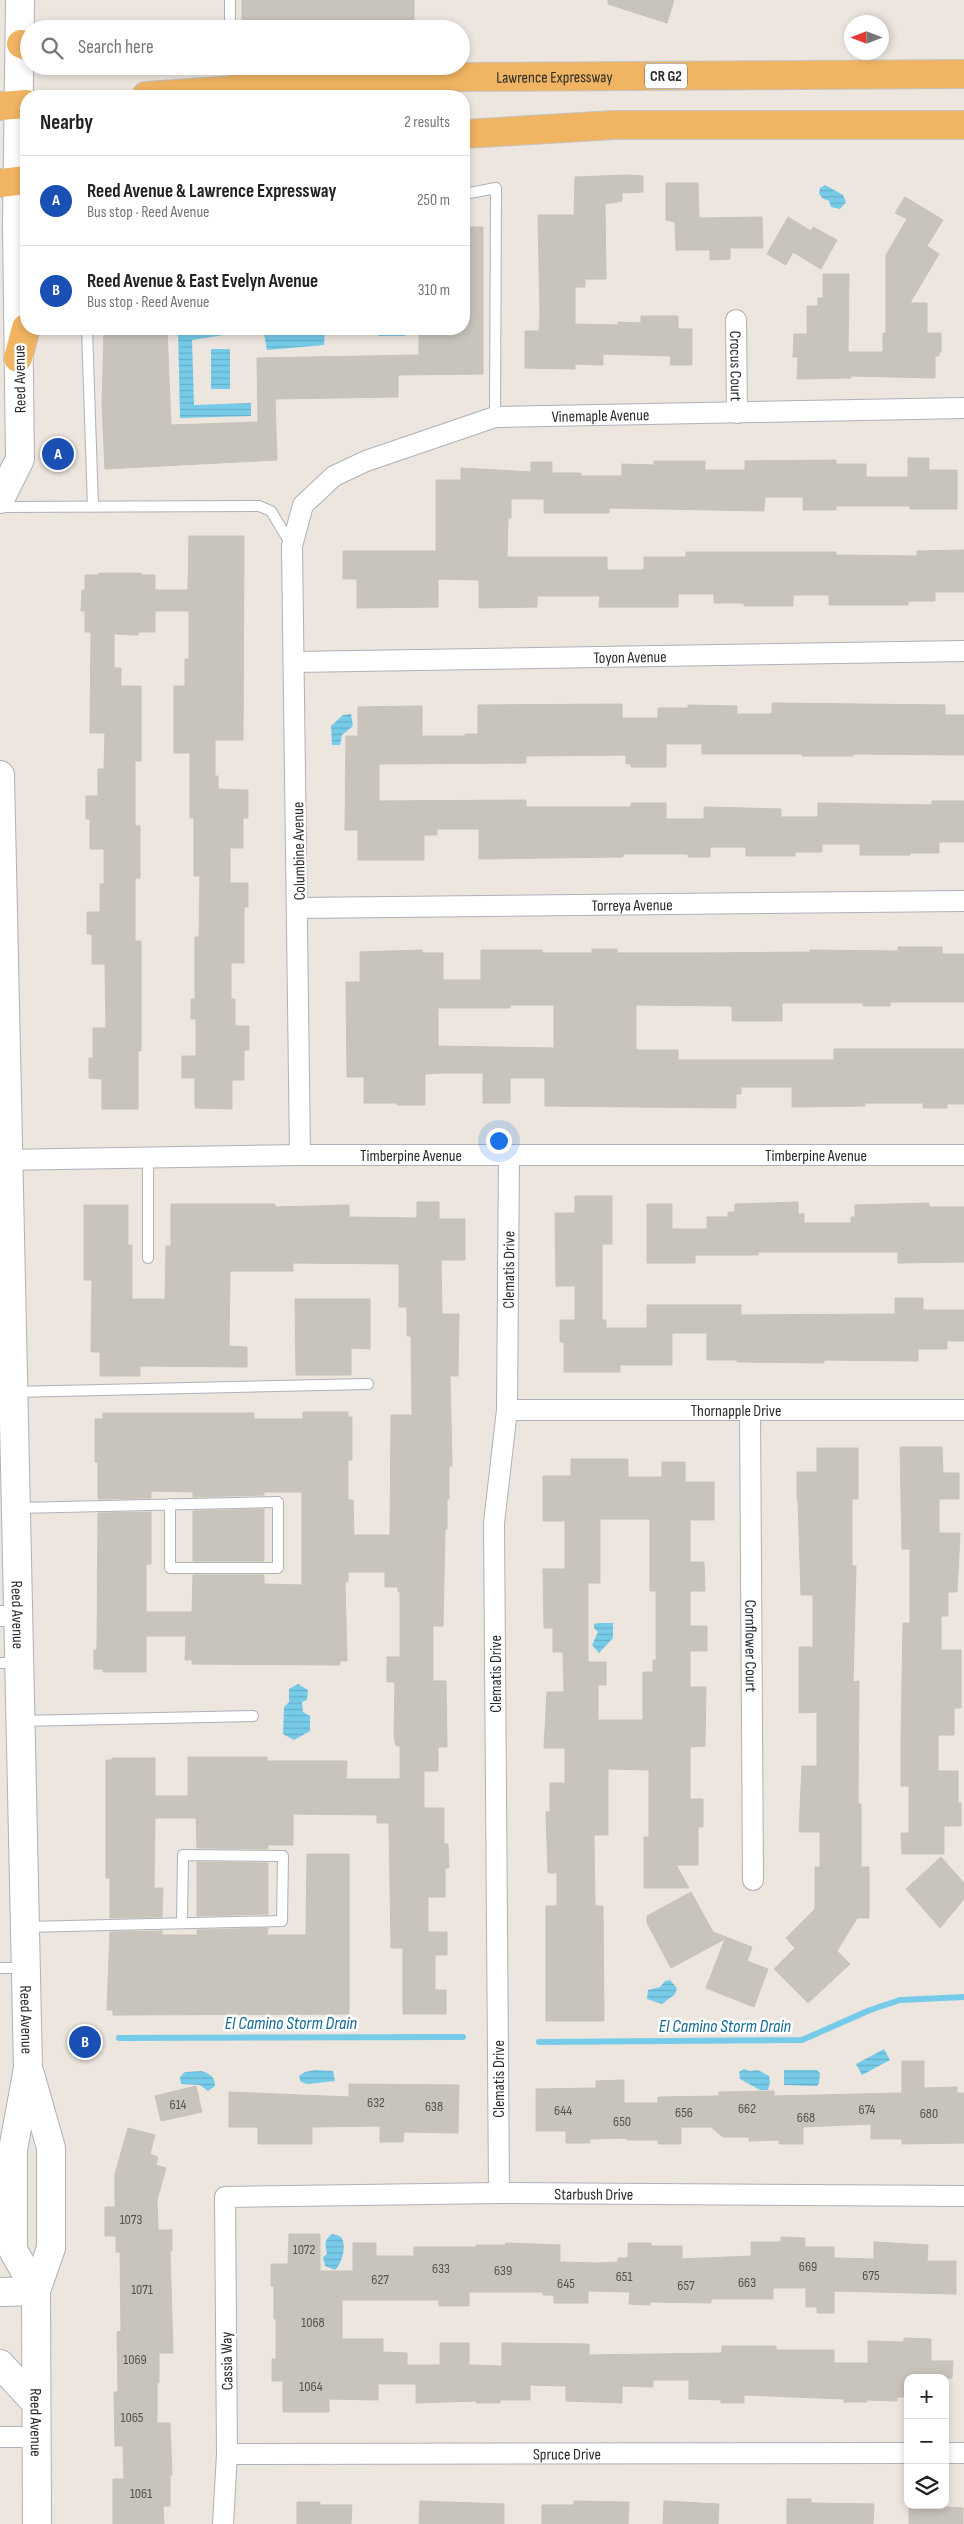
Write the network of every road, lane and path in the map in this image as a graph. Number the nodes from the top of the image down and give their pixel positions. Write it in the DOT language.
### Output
graph roads {
  1 [pos="20,0"];
  2 [pos="230,0"];
  3 [pos="230,19"];
  4 [pos="22,20"];
  5 [pos="964,74"];
  6 [pos="20,75"];
  7 [pos="421,75"];
  8 [pos="461,77"];
  9 [pos="235,90"];
  10 [pos="15,105"];
  11 [pos="964,125"];
  12 [pos="470,134"];
  13 [pos="15,181"];
  14 [pos="470,193"];
  15 [pos="736,320"];
  16 [pos="24,335"];
  17 [pos="87,335"];
  18 [pos="18,358"];
  19 [pos="964,408"];
  20 [pos="737,413"];
  21 [pos="495,417"];
  22 [pos="0,498"];
  23 [pos="0,506"];
  24 [pos="93,507"];
  25 [pos="292,546"];
  26 [pos="964,651"];
  27 [pos="295,662"];
  28 [pos="0,775"];
  29 [pos="964,901"];
  30 [pos="298,908"];
  31 [pos="2,952"];
  32 [pos="300,1155"];
  33 [pos="964,1155"];
  34 [pos="509,1156"];
  35 [pos="148,1158"];
  36 [pos="5,1160"];
  37 [pos="148,1258"];
  38 [pos="5,1279"];
  39 [pos="368,1384"];
  40 [pos="6,1393"];
  41 [pos="507,1410"];
  42 [pos="964,1410"];
  43 [pos="750,1411"];
  44 [pos="170,1504"];
  45 [pos="15,1508"];
  46 [pos="8,1616"];
  47 [pos="9,1663"];
  48 [pos="253,1716"];
  49 [pos="19,1721"];
  50 [pos="753,1880"];
  51 [pos="182,1922"];
  52 [pos="25,1927"];
  53 [pos="13,1968"];
  54 [pos="28,2068"];
  55 [pos="13,2150"];
  56 [pos="0,2182"];
  57 [pos="499,2193"];
  58 [pos="964,2196"];
  59 [pos="225,2197"];
  60 [pos="36,2291"];
  61 [pos="0,2292"];
  62 [pos="0,2364"];
  63 [pos="36,2403"];
  64 [pos="0,2436"];
  65 [pos="36,2437"];
  66 [pos="904,2453"];
  67 [pos="949,2453"];
  68 [pos="964,2453"];
  69 [pos="227,2454"];
  70 [pos="37,2524"];
  71 [pos="223,2524"];
  1 -- 4 [label="main road, Reed Avenue"];
  2 -- 3 [label="lane"];
  5 -- 8 [label="highway, Lawrence Expressway / CR G2"];
  6 -- 10 [label="main road, Reed Avenue"];
  7 -- 8 [label="highway"];
  8 -- 9 [label="highway, Lawrence Expressway / CR G2"];
  10 -- 13 [label="main road, Reed Avenue"];
  11 -- 12 [label="highway"];
  13 -- 18 [label="main road, Reed Avenue"];
  14 -- 21 [label="lane"];
  15 -- 20 [label="street, Crocus Court"];
  16 -- 18 [label="highway"];
  17 -- 24 [label="lane"];
  18 -- 22 [label="main road, Reed Avenue"];
  19 -- 20 [label="street, Vinemaple Avenue"];
  20 -- 21 [label="street, Vinemaple Avenue"];
  21 -- 25 [label="street, Vinemaple Avenue"];
  23 -- 24 [label="lane"];
  24 -- 25 [label="lane"];
  25 -- 27 [label="street, Columbine Avenue"];
  26 -- 27 [label="street, Toyon Avenue"];
  27 -- 30 [label="street, Columbine Avenue"];
  28 -- 31 [label="main road, Reed Avenue"];
  29 -- 30 [label="street, Torreya Avenue"];
  30 -- 32 [label="street, Columbine Avenue"];
  31 -- 36 [label="main road, Reed Avenue"];
  32 -- 34 [label="street, Timberpine Avenue"];
  32 -- 35 [label="street, Timberpine Avenue"];
  33 -- 34 [label="street, Timberpine Avenue"];
  34 -- 41 [label="street, Clematis Drive"];
  35 -- 36 [label="street, Timberpine Avenue"];
  35 -- 37 [label="lane"];
  36 -- 38 [label="main road, Reed Avenue"];
  38 -- 40 [label="main road, Reed Avenue"];
  39 -- 40 [label="lane"];
  40 -- 45 [label="main road, Reed Avenue"];
  41 -- 43 [label="street, Thornapple Drive"];
  41 -- 57 [label="street, Clematis Drive"];
  42 -- 43 [label="street, Thornapple Drive"];
  43 -- 50 [label="street, Cornflower Court"];
  44 -- 44 [label="lane"];
  44 -- 45 [label="lane"];
  45 -- 46 [label="main road, Reed Avenue"];
  46 -- 47 [label="main road, Reed Avenue"];
  47 -- 49 [label="main road, Reed Avenue"];
  48 -- 49 [label="lane"];
  49 -- 52 [label="main road, Reed Avenue"];
  51 -- 51 [label="lane"];
  51 -- 52 [label="lane"];
  52 -- 53 [label="main road, Reed Avenue"];
  53 -- 54 [label="main road, Reed Avenue"];
  54 -- 55 [label="main road, Reed Avenue"];
  54 -- 60 [label="main road, Reed Avenue"];
  55 -- 56 [label="main road"];
  55 -- 60 [label="main road, Reed Avenue"];
  57 -- 58 [label="street, Starbush Drive"];
  57 -- 59 [label="street, Starbush Drive"];
  59 -- 69 [label="street, Cassia Way"];
  60 -- 61 [label="main road"];
  60 -- 63 [label="main road, Reed Avenue"];
  62 -- 63 [label="main road"];
  63 -- 65 [label="main road, Reed Avenue"];
  64 -- 65 [label="street"];
  65 -- 70 [label="main road, Reed Avenue"];
  66 -- 69 [label="street, Spruce Drive"];
  67 -- 68 [label="street"];
  69 -- 71 [label="street, Cassia Way"];
}
